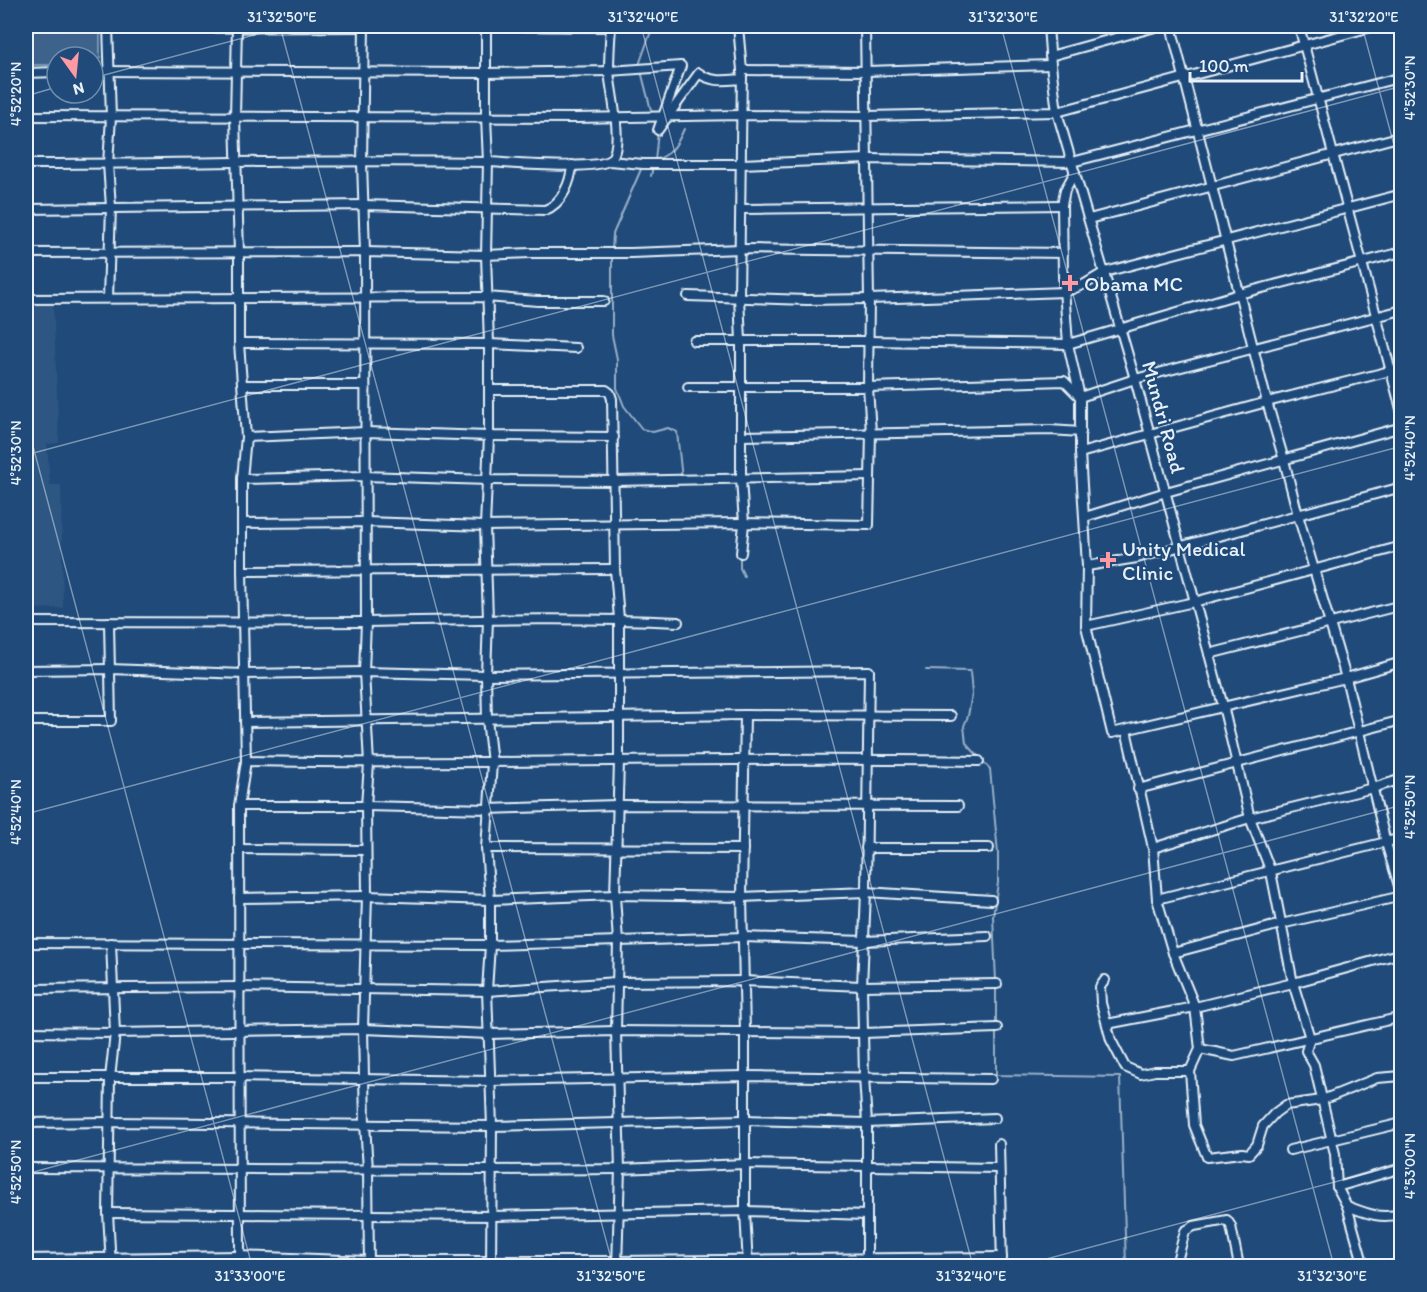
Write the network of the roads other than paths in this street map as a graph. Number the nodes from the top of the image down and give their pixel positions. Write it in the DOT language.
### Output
graph roads {
  1 [pos="364,26"];
  2 [pos="486,26"];
  3 [pos="611,26"];
  4 [pos="738,26"];
  5 [pos="800,26"];
  6 [pos="866,26"];
  7 [pos="1048,26"];
  8 [pos="1159,26"];
  9 [pos="1171,26"];
  10 [pos="1299,26"];
  11 [pos="1374,26"];
  12 [pos="108,27"];
  13 [pos="237,27"];
  14 [pos="1304,44"];
  15 [pos="1050,56"];
  16 [pos="1051,66"];
  17 [pos="108,71"];
  18 [pos="609,71"];
  19 [pos="867,71"];
  20 [pos="45,72"];
  21 [pos="237,72"];
  22 [pos="364,72"];
  23 [pos="26,73"];
  24 [pos="486,73"];
  25 [pos="742,74"];
  26 [pos="1183,76"];
  27 [pos="1401,77"];
  28 [pos="1318,99"];
  29 [pos="1057,112"];
  30 [pos="741,115"];
  31 [pos="26,116"];
  32 [pos="867,116"];
  33 [pos="111,117"];
  34 [pos="235,117"];
  35 [pos="364,117"];
  36 [pos="486,117"];
  37 [pos="615,117"];
  38 [pos="1197,131"];
  39 [pos="1401,136"];
  40 [pos="1332,154"];
  41 [pos="868,159"];
  42 [pos="609,161"];
  43 [pos="362,162"];
  44 [pos="488,162"];
  45 [pos="1072,162"];
  46 [pos="236,163"];
  47 [pos="26,164"];
  48 [pos="108,164"];
  49 [pos="742,164"];
  50 [pos="572,165"];
  51 [pos="1075,172"];
  52 [pos="1211,186"];
  53 [pos="1401,194"];
  54 [pos="364,205"];
  55 [pos="1062,205"];
  56 [pos="238,206"];
  57 [pos="111,207"];
  58 [pos="487,207"];
  59 [pos="868,207"];
  60 [pos="26,209"];
  61 [pos="741,209"];
  62 [pos="1347,209"];
  63 [pos="1089,219"];
  64 [pos="1225,240"];
  65 [pos="741,249"];
  66 [pos="869,250"];
  67 [pos="365,252"];
  68 [pos="1401,252"];
  69 [pos="26,253"];
  70 [pos="110,253"];
  71 [pos="240,253"];
  72 [pos="1063,253"];
  73 [pos="486,255"];
  74 [pos="1361,262"];
  75 [pos="1105,273"];
  76 [pos="1065,292"];
  77 [pos="1239,294"];
  78 [pos="688,296"];
  79 [pos="486,297"];
  80 [pos="740,297"];
  81 [pos="108,298"];
  82 [pos="26,299"];
  83 [pos="239,299"];
  84 [pos="365,299"];
  85 [pos="869,299"];
  86 [pos="604,302"];
  87 [pos="1401,310"];
  88 [pos="1375,317"];
  89 [pos="1121,328"];
  90 [pos="694,341"];
  91 [pos="741,341"];
  92 [pos="867,341"];
  93 [pos="239,344"];
  94 [pos="489,344"];
  95 [pos="1068,344"];
  96 [pos="365,345"];
  97 [pos="1253,347"];
  98 [pos="576,348"];
  99 [pos="1401,368"];
  100 [pos="1389,371"];
  101 [pos="1135,379"];
  102 [pos="243,385"];
  103 [pos="365,385"];
  104 [pos="688,387"];
  105 [pos="741,387"];
  106 [pos="868,387"];
  107 [pos="489,390"];
  108 [pos="1080,397"];
  109 [pos="1267,402"];
  110 [pos="1401,413"];
  111 [pos="1401,427"];
  112 [pos="366,432"];
  113 [pos="1081,432"];
  114 [pos="871,433"];
  115 [pos="1150,434"];
  116 [pos="489,436"];
  117 [pos="741,436"];
  118 [pos="246,437"];
  119 [pos="614,437"];
  120 [pos="1080,453"];
  121 [pos="1284,460"];
  122 [pos="364,476"];
  123 [pos="870,476"];
  124 [pos="741,478"];
  125 [pos="242,479"];
  126 [pos="488,480"];
  127 [pos="615,481"];
  128 [pos="1401,487"];
  129 [pos="1166,492"];
  130 [pos="1298,515"];
  131 [pos="1085,516"];
  132 [pos="365,522"];
  133 [pos="243,523"];
  134 [pos="744,524"];
  135 [pos="615,525"];
  136 [pos="485,526"];
  137 [pos="1180,545"];
  138 [pos="1401,546"];
  139 [pos="741,553"];
  140 [pos="1087,566"];
  141 [pos="615,569"];
  142 [pos="1314,569"];
  143 [pos="364,570"];
  144 [pos="486,570"];
  145 [pos="242,571"];
  146 [pos="1194,602"];
  147 [pos="1401,605"];
  148 [pos="488,619"];
  149 [pos="619,619"];
  150 [pos="26,622"];
  151 [pos="109,622"];
  152 [pos="243,622"];
  153 [pos="366,622"];
  154 [pos="678,622"];
  155 [pos="1330,623"];
  156 [pos="1086,626"];
  157 [pos="1209,654"];
  158 [pos="1401,662"];
  159 [pos="110,669"];
  160 [pos="26,670"];
  161 [pos="364,672"];
  162 [pos="618,673"];
  163 [pos="244,674"];
  164 [pos="486,675"];
  165 [pos="1346,678"];
  166 [pos="1223,706"];
  167 [pos="868,714"];
  168 [pos="745,715"];
  169 [pos="951,716"];
  170 [pos="618,717"];
  171 [pos="367,719"];
  172 [pos="487,719"];
  173 [pos="26,720"];
  174 [pos="1401,720"];
  175 [pos="245,722"];
  176 [pos="1126,730"];
  177 [pos="1359,732"];
  178 [pos="869,759"];
  179 [pos="246,761"];
  180 [pos="745,761"];
  181 [pos="979,761"];
  182 [pos="619,762"];
  183 [pos="492,763"];
  184 [pos="369,764"];
  185 [pos="1237,764"];
  186 [pos="1401,779"];
  187 [pos="1373,788"];
  188 [pos="1138,789"];
  189 [pos="744,804"];
  190 [pos="617,805"];
  191 [pos="239,806"];
  192 [pos="366,806"];
  193 [pos="866,806"];
  194 [pos="958,806"];
  195 [pos="488,809"];
  196 [pos="1250,818"];
  197 [pos="1401,838"];
  198 [pos="1386,843"];
  199 [pos="486,848"];
  200 [pos="616,848"];
  201 [pos="866,848"];
  202 [pos="989,848"];
  203 [pos="1153,848"];
  204 [pos="239,849"];
  205 [pos="743,849"];
  206 [pos="366,850"];
  207 [pos="1271,872"];
  208 [pos="866,892"];
  209 [pos="615,895"];
  210 [pos="367,896"];
  211 [pos="1401,896"];
  212 [pos="742,897"];
  213 [pos="239,898"];
  214 [pos="1157,899"];
  215 [pos="490,900"];
  216 [pos="991,900"];
  217 [pos="1281,924"];
  218 [pos="987,936"];
  219 [pos="744,937"];
  220 [pos="864,940"];
  221 [pos="618,942"];
  222 [pos="26,943"];
  223 [pos="111,943"];
  224 [pos="239,944"];
  225 [pos="365,944"];
  226 [pos="490,945"];
  227 [pos="1173,953"];
  228 [pos="1401,953"];
  229 [pos="1106,980"];
  230 [pos="744,981"];
  231 [pos="617,982"];
  232 [pos="1293,983"];
  233 [pos="997,984"];
  234 [pos="862,986"];
  235 [pos="239,987"];
  236 [pos="113,988"];
  237 [pos="364,988"];
  238 [pos="26,989"];
  239 [pos="487,991"];
  240 [pos="1195,1007"];
  241 [pos="1401,1017"];
  242 [pos="1107,1024"];
  243 [pos="997,1028"];
  244 [pos="363,1029"];
  245 [pos="239,1030"];
  246 [pos="26,1032"];
  247 [pos="615,1032"];
  248 [pos="745,1032"];
  249 [pos="115,1033"];
  250 [pos="864,1033"];
  251 [pos="490,1034"];
  252 [pos="1310,1038"];
  253 [pos="1200,1049"];
  254 [pos="1190,1071"];
  255 [pos="744,1076"];
  256 [pos="1401,1076"];
  257 [pos="26,1077"];
  258 [pos="238,1077"];
  259 [pos="864,1077"];
  260 [pos="110,1078"];
  261 [pos="365,1078"];
  262 [pos="617,1078"];
  263 [pos="991,1079"];
  264 [pos="490,1081"];
  265 [pos="1322,1100"];
  266 [pos="995,1118"];
  267 [pos="744,1120"];
  268 [pos="110,1122"];
  269 [pos="26,1123"];
  270 [pos="241,1123"];
  271 [pos="867,1123"];
  272 [pos="1401,1123"];
  273 [pos="365,1124"];
  274 [pos="618,1124"];
  275 [pos="492,1126"];
  276 [pos="1331,1140"];
  277 [pos="999,1144"];
  278 [pos="1290,1150"];
  279 [pos="745,1164"];
  280 [pos="110,1167"];
  281 [pos="867,1167"];
  282 [pos="26,1168"];
  283 [pos="240,1168"];
  284 [pos="997,1168"];
  285 [pos="1401,1168"];
  286 [pos="368,1169"];
  287 [pos="620,1169"];
  288 [pos="491,1170"];
  289 [pos="1337,1187"];
  290 [pos="1347,1206"];
  291 [pos="745,1211"];
  292 [pos="108,1213"];
  293 [pos="239,1213"];
  294 [pos="619,1214"];
  295 [pos="1401,1214"];
  296 [pos="368,1215"];
  297 [pos="866,1215"];
  298 [pos="492,1216"];
  299 [pos="239,1256"];
  300 [pos="1002,1257"];
  301 [pos="26,1259"];
  302 [pos="1177,1261"];
  303 [pos="110,1262"];
  304 [pos="492,1263"];
  305 [pos="747,1263"];
  306 [pos="867,1263"];
  307 [pos="369,1264"];
  308 [pos="617,1264"];
  309 [pos="1401,1264"];
  310 [pos="240,1266"];
  311 [pos="1002,1266"];
  312 [pos="1239,1266"];
  313 [pos="1364,1266"];
  314 [pos="1390,1266"];
  1 -- 13 [label="street"];
  1 -- 22 [label="street"];
  2 -- 3 [label="street"];
  2 -- 24 [label="street"];
  3 -- 18 [label="street"];
  4 -- 25 [label="street"];
  5 -- 6 [label="street"];
  6 -- 7 [label="street"];
  6 -- 19 [label="street"];
  7 -- 15 [label="street, Mundri Road"];
  8 -- 15 [label="street"];
  9 -- 26 [label="street"];
  10 -- 14 [label="street"];
  11 -- 14 [label="street"];
  12 -- 13 [label="street"];
  12 -- 17 [label="street"];
  13 -- 21 [label="street"];
  14 -- 26 [label="street"];
  14 -- 28 [label="street"];
  15 -- 16 [label="street, Mundri Road"];
  16 -- 19 [label="street"];
  16 -- 29 [label="street, Mundri Road"];
  17 -- 21 [label="street"];
  17 -- 33 [label="street"];
  18 -- 24 [label="street"];
  18 -- 25 [label="street"];
  18 -- 37 [label="street"];
  19 -- 25 [label="street"];
  19 -- 32 [label="street"];
  20 -- 23 [label="street"];
  21 -- 22 [label="street"];
  21 -- 34 [label="street"];
  22 -- 24 [label="street"];
  22 -- 35 [label="street"];
  24 -- 36 [label="street"];
  25 -- 30 [label="street"];
  26 -- 29 [label="street"];
  26 -- 38 [label="street"];
  27 -- 28 [label="street"];
  28 -- 38 [label="street"];
  28 -- 40 [label="street"];
  29 -- 32 [label="street"];
  29 -- 45 [label="street, Mundri Road"];
  30 -- 32 [label="street"];
  30 -- 37 [label="street"];
  30 -- 49 [label="street"];
  31 -- 33 [label="street"];
  32 -- 41 [label="street"];
  33 -- 34 [label="street"];
  33 -- 48 [label="street"];
  34 -- 35 [label="street"];
  34 -- 46 [label="street"];
  35 -- 36 [label="street"];
  35 -- 43 [label="street"];
  36 -- 37 [label="street"];
  36 -- 44 [label="street"];
  37 -- 42 [label="street"];
  38 -- 45 [label="street"];
  38 -- 52 [label="street"];
  39 -- 40 [label="street"];
  40 -- 52 [label="street"];
  40 -- 62 [label="street"];
  41 -- 45 [label="street"];
  41 -- 49 [label="street"];
  41 -- 59 [label="street"];
  42 -- 49 [label="street"];
  42 -- 50 [label="street"];
  43 -- 44 [label="street"];
  43 -- 46 [label="street"];
  43 -- 54 [label="street"];
  44 -- 50 [label="street"];
  44 -- 58 [label="street"];
  45 -- 51 [label="street, Mundri Road"];
  46 -- 48 [label="street"];
  46 -- 56 [label="street"];
  47 -- 48 [label="street"];
  48 -- 57 [label="street"];
  49 -- 61 [label="street"];
  50 -- 58 [label="street"];
  51 -- 55 [label="street"];
  51 -- 63 [label="street, Mundri Road"];
  52 -- 63 [label="street"];
  52 -- 64 [label="street"];
  53 -- 62 [label="street"];
  54 -- 56 [label="street"];
  54 -- 58 [label="street"];
  54 -- 67 [label="street"];
  55 -- 59 [label="street"];
  55 -- 72 [label="street"];
  56 -- 57 [label="street"];
  56 -- 71 [label="street"];
  57 -- 60 [label="street"];
  57 -- 70 [label="street"];
  58 -- 73 [label="street"];
  59 -- 61 [label="street"];
  59 -- 66 [label="street"];
  61 -- 65 [label="street"];
  62 -- 64 [label="street"];
  62 -- 74 [label="street"];
  63 -- 75 [label="street, Mundri Road"];
  64 -- 75 [label="street"];
  64 -- 77 [label="street"];
  65 -- 66 [label="street"];
  65 -- 73 [label="street"];
  65 -- 80 [label="street"];
  66 -- 72 [label="street"];
  66 -- 85 [label="street"];
  67 -- 71 [label="street"];
  67 -- 73 [label="street"];
  67 -- 84 [label="street"];
  68 -- 74 [label="street"];
  69 -- 70 [label="street"];
  70 -- 71 [label="street"];
  70 -- 81 [label="street"];
  71 -- 83 [label="street"];
  72 -- 76 [label="street"];
  73 -- 79 [label="street"];
  74 -- 77 [label="street"];
  74 -- 88 [label="street"];
  75 -- 76 [label="street"];
  75 -- 89 [label="street, Mundri Road"];
  76 -- 85 [label="street"];
  76 -- 95 [label="street"];
  77 -- 89 [label="street"];
  77 -- 97 [label="street"];
  78 -- 80 [label="street"];
  79 -- 84 [label="street"];
  79 -- 86 [label="street"];
  79 -- 94 [label="street"];
  80 -- 85 [label="street"];
  80 -- 91 [label="street"];
  81 -- 82 [label="street"];
  81 -- 83 [label="street"];
  83 -- 84 [label="street"];
  83 -- 93 [label="street"];
  84 -- 96 [label="street"];
  85 -- 92 [label="street"];
  87 -- 88 [label="street"];
  88 -- 97 [label="street"];
  88 -- 100 [label="street"];
  89 -- 95 [label="street"];
  89 -- 101 [label="street, Mundri Road"];
  90 -- 91 [label="street"];
  91 -- 92 [label="street"];
  91 -- 105 [label="street"];
  92 -- 95 [label="street"];
  92 -- 106 [label="street"];
  93 -- 96 [label="street"];
  93 -- 102 [label="street"];
  94 -- 96 [label="street"];
  94 -- 98 [label="street"];
  94 -- 107 [label="street"];
  95 -- 108 [label="street"];
  96 -- 103 [label="street"];
  97 -- 101 [label="street"];
  97 -- 109 [label="street"];
  99 -- 100 [label="street"];
  100 -- 109 [label="street"];
  100 -- 110 [label="street"];
  101 -- 108 [label="street"];
  101 -- 115 [label="street, Mundri Road"];
  102 -- 103 [label="street"];
  102 -- 118 [label="street"];
  103 -- 112 [label="street"];
  104 -- 105 [label="street"];
  105 -- 106 [label="street"];
  105 -- 117 [label="street"];
  106 -- 108 [label="street"];
  106 -- 114 [label="street"];
  107 -- 116 [label="street"];
  107 -- 119 [label="street"];
  108 -- 113 [label="street"];
  109 -- 115 [label="street"];
  109 -- 121 [label="street"];
  111 -- 121 [label="street"];
  112 -- 116 [label="street"];
  112 -- 118 [label="street"];
  112 -- 122 [label="street"];
  113 -- 114 [label="street"];
  113 -- 120 [label="street"];
  114 -- 117 [label="street"];
  114 -- 123 [label="street"];
  115 -- 120 [label="street"];
  115 -- 129 [label="street, Mundri Road"];
  116 -- 119 [label="street"];
  116 -- 126 [label="street"];
  117 -- 124 [label="street"];
  118 -- 125 [label="street"];
  119 -- 127 [label="street"];
  120 -- 131 [label="street"];
  121 -- 129 [label="street"];
  121 -- 130 [label="street"];
  122 -- 125 [label="street"];
  122 -- 126 [label="street"];
  122 -- 132 [label="street"];
  123 -- 124 [label="street"];
  123 -- 134 [label="street"];
  124 -- 127 [label="street"];
  124 -- 134 [label="street"];
  125 -- 133 [label="street"];
  126 -- 127 [label="street"];
  126 -- 136 [label="street"];
  127 -- 135 [label="street"];
  128 -- 130 [label="street"];
  129 -- 131 [label="street"];
  129 -- 137 [label="street, Mundri Road"];
  130 -- 137 [label="street"];
  130 -- 142 [label="street"];
  131 -- 140 [label="street"];
  132 -- 133 [label="street"];
  132 -- 136 [label="street"];
  132 -- 143 [label="street"];
  133 -- 145 [label="street"];
  134 -- 135 [label="street"];
  134 -- 139 [label="street"];
  135 -- 136 [label="street"];
  135 -- 141 [label="street"];
  136 -- 144 [label="street"];
  137 -- 140 [label="street"];
  137 -- 146 [label="street, Mundri Road"];
  138 -- 142 [label="street"];
  140 -- 156 [label="street"];
  141 -- 144 [label="street"];
  141 -- 149 [label="street"];
  142 -- 146 [label="street"];
  142 -- 155 [label="street"];
  143 -- 144 [label="street"];
  143 -- 145 [label="street"];
  143 -- 153 [label="street"];
  144 -- 148 [label="street"];
  145 -- 152 [label="street"];
  146 -- 156 [label="street"];
  146 -- 157 [label="street, Mundri Road"];
  147 -- 155 [label="street"];
  148 -- 149 [label="street"];
  148 -- 153 [label="street"];
  148 -- 164 [label="street"];
  149 -- 154 [label="street"];
  149 -- 162 [label="street"];
  150 -- 151 [label="street"];
  151 -- 152 [label="street"];
  151 -- 159 [label="street"];
  152 -- 153 [label="street"];
  152 -- 163 [label="street"];
  153 -- 161 [label="street"];
  155 -- 157 [label="street"];
  155 -- 165 [label="street"];
  156 -- 176 [label="street"];
  157 -- 166 [label="street, Mundri Road"];
  158 -- 165 [label="street"];
  159 -- 160 [label="street"];
  159 -- 163 [label="street"];
  159 -- 173 [label="street"];
  161 -- 163 [label="street"];
  161 -- 164 [label="street"];
  161 -- 171 [label="street"];
  162 -- 164 [label="street"];
  162 -- 167 [label="street"];
  162 -- 170 [label="street"];
  163 -- 175 [label="street"];
  164 -- 172 [label="street"];
  165 -- 166 [label="street"];
  165 -- 177 [label="street"];
  166 -- 176 [label="street"];
  166 -- 185 [label="street, Mundri Road"];
  167 -- 168 [label="street"];
  167 -- 169 [label="street"];
  167 -- 178 [label="street"];
  168 -- 170 [label="street"];
  168 -- 180 [label="street"];
  170 -- 172 [label="street"];
  170 -- 182 [label="street"];
  171 -- 172 [label="street"];
  171 -- 175 [label="street"];
  171 -- 184 [label="street"];
  172 -- 183 [label="street"];
  174 -- 177 [label="street"];
  175 -- 179 [label="street"];
  176 -- 188 [label="street"];
  177 -- 185 [label="street"];
  177 -- 187 [label="street"];
  178 -- 180 [label="street"];
  178 -- 181 [label="street"];
  178 -- 193 [label="street"];
  179 -- 184 [label="street"];
  179 -- 191 [label="street"];
  180 -- 182 [label="street"];
  180 -- 189 [label="street"];
  182 -- 183 [label="street"];
  182 -- 190 [label="street"];
  183 -- 184 [label="street"];
  183 -- 195 [label="street"];
  184 -- 192 [label="street"];
  185 -- 188 [label="street"];
  185 -- 196 [label="street, Mundri Road"];
  186 -- 187 [label="street"];
  187 -- 196 [label="street"];
  187 -- 198 [label="street"];
  188 -- 203 [label="street"];
  189 -- 190 [label="street"];
  189 -- 193 [label="street"];
  189 -- 205 [label="street"];
  190 -- 195 [label="street"];
  190 -- 200 [label="street"];
  191 -- 192 [label="street"];
  191 -- 204 [label="street"];
  192 -- 195 [label="street"];
  192 -- 206 [label="street"];
  193 -- 194 [label="street"];
  193 -- 201 [label="street"];
  195 -- 199 [label="street"];
  196 -- 203 [label="street"];
  196 -- 207 [label="street, Mundri Road"];
  197 -- 198 [label="street"];
  198 -- 207 [label="street"];
  198 -- 211 [label="street"];
  199 -- 200 [label="street"];
  199 -- 215 [label="street"];
  200 -- 205 [label="street"];
  200 -- 209 [label="street"];
  201 -- 202 [label="street"];
  201 -- 208 [label="street"];
  203 -- 214 [label="street"];
  204 -- 206 [label="street"];
  204 -- 213 [label="street"];
  205 -- 212 [label="street"];
  206 -- 210 [label="street"];
  207 -- 214 [label="street"];
  207 -- 217 [label="street, Mundri Road"];
  208 -- 212 [label="street"];
  208 -- 216 [label="street"];
  208 -- 220 [label="street"];
  209 -- 212 [label="street"];
  209 -- 215 [label="street"];
  209 -- 221 [label="street"];
  210 -- 213 [label="street"];
  210 -- 215 [label="street"];
  210 -- 225 [label="street"];
  211 -- 217 [label="street"];
  212 -- 219 [label="street"];
  213 -- 224 [label="street"];
  214 -- 227 [label="street"];
  215 -- 226 [label="street"];
  217 -- 227 [label="street"];
  217 -- 232 [label="street, Mundri Road"];
  218 -- 220 [label="street"];
  219 -- 220 [label="street"];
  219 -- 221 [label="street"];
  219 -- 230 [label="street"];
  220 -- 234 [label="street"];
  221 -- 226 [label="street"];
  221 -- 231 [label="street"];
  222 -- 223 [label="street"];
  223 -- 224 [label="street"];
  223 -- 236 [label="street"];
  224 -- 225 [label="street"];
  224 -- 235 [label="street"];
  225 -- 226 [label="street"];
  225 -- 237 [label="street"];
  226 -- 239 [label="street"];
  227 -- 240 [label="street"];
  228 -- 232 [label="street"];
  229 -- 242 [label="street"];
  230 -- 231 [label="street"];
  230 -- 234 [label="street"];
  230 -- 248 [label="street"];
  231 -- 239 [label="street"];
  231 -- 247 [label="street"];
  232 -- 240 [label="street"];
  232 -- 252 [label="street, Mundri Road"];
  233 -- 234 [label="street"];
  234 -- 250 [label="street"];
  235 -- 236 [label="street"];
  235 -- 237 [label="street"];
  235 -- 245 [label="street"];
  236 -- 238 [label="street"];
  236 -- 249 [label="street"];
  237 -- 239 [label="street"];
  237 -- 244 [label="street"];
  239 -- 251 [label="street"];
  240 -- 242 [label="street"];
  240 -- 253 [label="street"];
  241 -- 252 [label="street"];
  242 -- 254 [label="street"];
  243 -- 250 [label="street"];
  244 -- 245 [label="street"];
  244 -- 251 [label="street"];
  244 -- 261 [label="street"];
  245 -- 249 [label="street"];
  245 -- 258 [label="street"];
  246 -- 249 [label="street"];
  247 -- 248 [label="street"];
  247 -- 251 [label="street"];
  247 -- 262 [label="street"];
  248 -- 250 [label="street"];
  248 -- 255 [label="street"];
  249 -- 260 [label="street"];
  250 -- 259 [label="street"];
  251 -- 264 [label="street"];
  252 -- 253 [label="street"];
  252 -- 265 [label="street, Mundri Road"];
  253 -- 254 [label="street"];
  254 -- 265 [label="street"];
  255 -- 259 [label="street"];
  255 -- 262 [label="street"];
  255 -- 267 [label="street"];
  256 -- 265 [label="street"];
  257 -- 260 [label="street"];
  258 -- 260 [label="street"];
  258 -- 261 [label="street"];
  258 -- 270 [label="street"];
  259 -- 263 [label="street"];
  259 -- 271 [label="street"];
  260 -- 268 [label="street"];
  261 -- 264 [label="street"];
  261 -- 273 [label="street"];
  262 -- 264 [label="street"];
  262 -- 274 [label="street"];
  264 -- 275 [label="street"];
  265 -- 276 [label="street, Mundri Road"];
  266 -- 271 [label="street"];
  267 -- 271 [label="street"];
  267 -- 274 [label="street"];
  267 -- 279 [label="street"];
  268 -- 269 [label="street"];
  268 -- 270 [label="street"];
  268 -- 280 [label="street"];
  270 -- 273 [label="street"];
  270 -- 283 [label="street"];
  271 -- 281 [label="street"];
  272 -- 276 [label="street"];
  273 -- 275 [label="street"];
  273 -- 286 [label="street"];
  274 -- 275 [label="street"];
  274 -- 287 [label="street"];
  275 -- 288 [label="street"];
  276 -- 278 [label="street"];
  276 -- 289 [label="street, Mundri Road"];
  277 -- 300 [label="street"];
  279 -- 281 [label="street"];
  279 -- 287 [label="street"];
  279 -- 291 [label="street"];
  280 -- 282 [label="street"];
  280 -- 283 [label="street"];
  280 -- 292 [label="street"];
  281 -- 284 [label="street"];
  281 -- 297 [label="street"];
  283 -- 286 [label="street"];
  283 -- 293 [label="street"];
  285 -- 289 [label="street"];
  286 -- 288 [label="street"];
  286 -- 296 [label="street"];
  287 -- 288 [label="street"];
  287 -- 294 [label="street"];
  288 -- 298 [label="street"];
  289 -- 290 [label="street"];
  290 -- 295 [label="street"];
  290 -- 313 [label="street"];
  291 -- 294 [label="street"];
  291 -- 297 [label="street"];
  291 -- 305 [label="street"];
  292 -- 293 [label="street"];
  292 -- 303 [label="street"];
  293 -- 296 [label="street"];
  293 -- 299 [label="street"];
  294 -- 298 [label="street"];
  294 -- 308 [label="street"];
  296 -- 298 [label="street"];
  296 -- 307 [label="street"];
  297 -- 306 [label="street"];
  298 -- 304 [label="street"];
  299 -- 303 [label="street"];
  299 -- 307 [label="street"];
  299 -- 310 [label="street"];
  300 -- 306 [label="street"];
  300 -- 311 [label="street"];
  301 -- 303 [label="street"];
  302 -- 312 [label="street"];
  304 -- 307 [label="street"];
  304 -- 308 [label="street"];
  305 -- 306 [label="street"];
  305 -- 308 [label="street"];
  309 -- 314 [label="street"];
}
